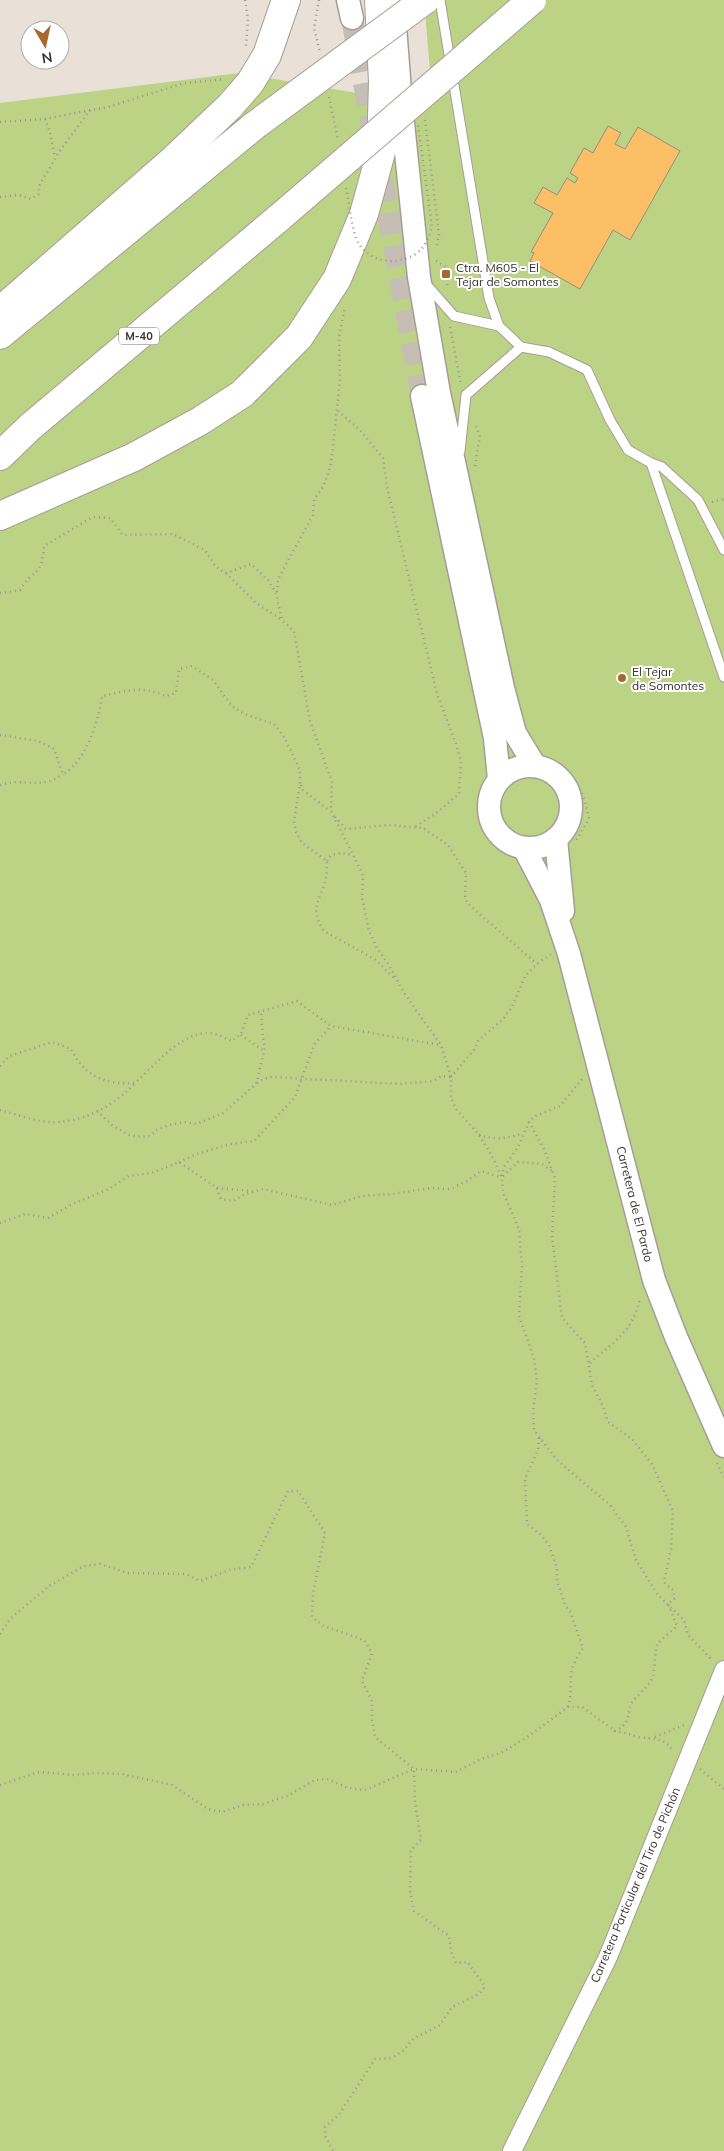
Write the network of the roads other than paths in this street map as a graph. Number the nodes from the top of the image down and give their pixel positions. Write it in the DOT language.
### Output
graph roads {
  1 [pos="286,0"];
  2 [pos="379,0"];
  3 [pos="393,0"];
  4 [pos="425,0"];
  5 [pos="440,0"];
  6 [pos="532,0"];
  7 [pos="543,0"];
  8 [pos="501,39"];
  9 [pos="426,268"];
  10 [pos="0,310"];
  11 [pos="499,326"];
  12 [pos="0,335"];
  13 [pos="521,347"];
  14 [pos="422,396"];
  15 [pos="0,456"];
  16 [pos="651,463"];
  17 [pos="465,473"];
  18 [pos="0,516"];
  19 [pos="724,550"];
  20 [pos="724,677"];
  21 [pos="542,763"];
  22 [pos="499,779"];
  23 [pos="565,842"];
  24 [pos="524,848"];
  25 [pos="569,954"];
  26 [pos="724,1446"];
  27 [pos="724,1670"];
  28 [pos="512,2151"];
  1 -- 10 [label="highway"];
  2 -- 18 [label="highway"];
  3 -- 9 [label="street"];
  4 -- 12 [label="highway, bridge"];
  5 -- 11 [label="lane"];
  6 -- 15 [label="highway, M-40, bridge"];
  7 -- 8 [label="lane"];
  9 -- 11 [label="lane"];
  9 -- 17 [label="street"];
  11 -- 13 [label="lane"];
  13 -- 16 [label="lane"];
  13 -- 17 [label="lane"];
  14 -- 22 [label="street"];
  16 -- 19 [label="lane"];
  16 -- 20 [label="lane"];
  17 -- 21 [label="street"];
  21 -- 22 [label="street"];
  21 -- 23 [label="street"];
  22 -- 24 [label="street"];
  23 -- 24 [label="street"];
  23 -- 25 [label="street, Carretera de El Pardo"];
  24 -- 25 [label="street, Carretera de El Pardo"];
  25 -- 26 [label="street, Carretera de El Pardo"];
  27 -- 28 [label="street, Carretera Particular del Tiro de Pichón"];
}
